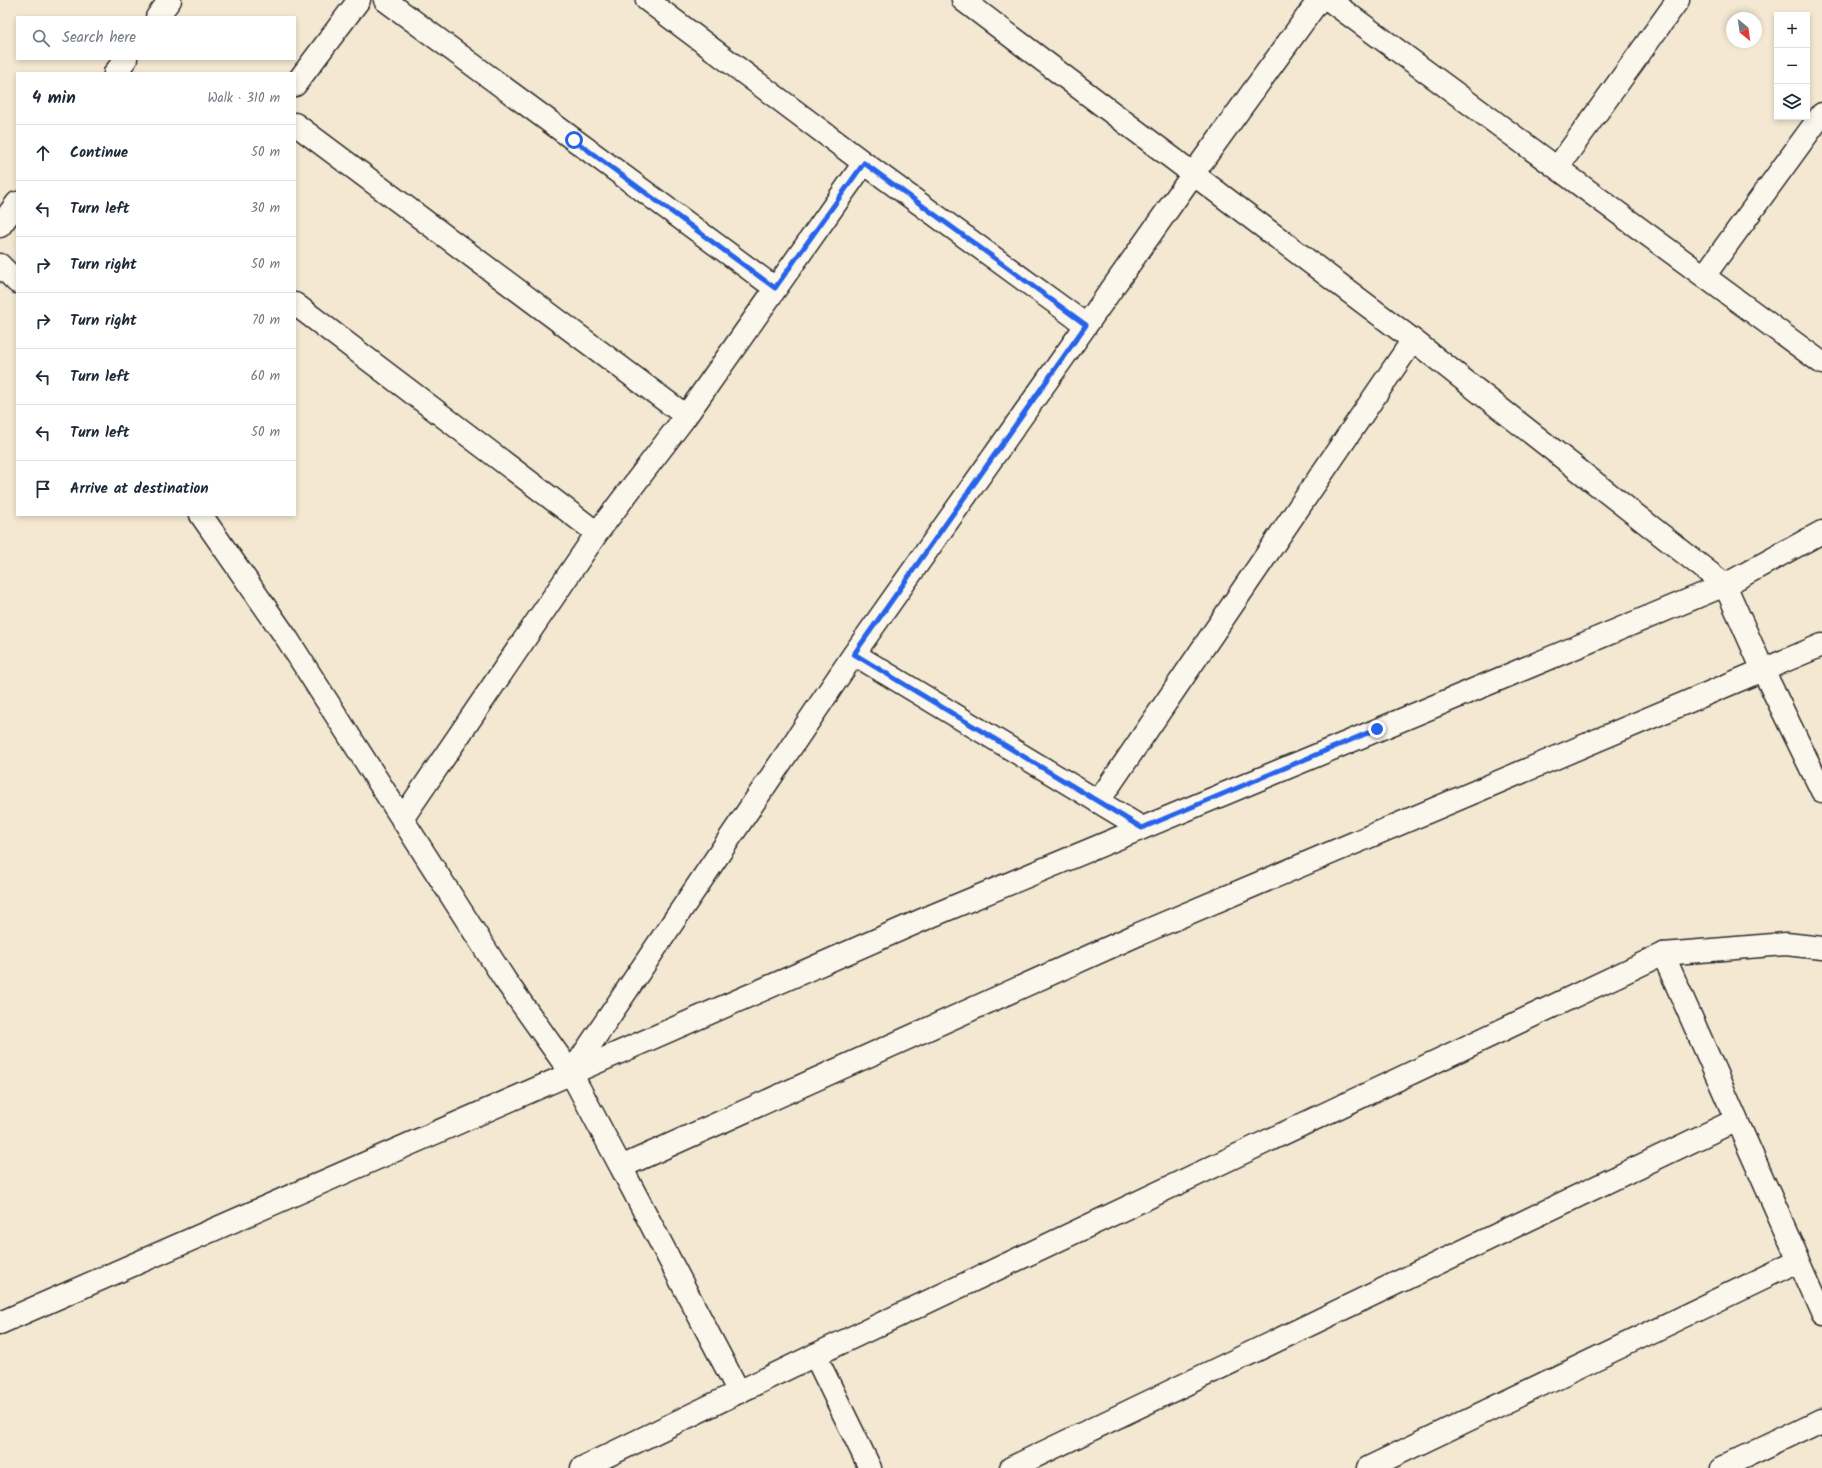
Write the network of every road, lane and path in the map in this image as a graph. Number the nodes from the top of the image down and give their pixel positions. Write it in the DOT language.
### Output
graph roads {
  1 [pos="170,0"];
  2 [pos="359,0"];
  3 [pos="385,0"];
  4 [pos="647,0"];
  5 [pos="1319,0"];
  6 [pos="1329,0"];
  7 [pos="1678,0"];
  8 [pos="971,2"];
  9 [pos="158,16"];
  10 [pos="125,60"];
  11 [pos="116,72"];
  12 [pos="296,84"];
  13 [pos="1822,114"];
  14 [pos="296,125"];
  15 [pos="864,163"];
  16 [pos="1557,168"];
  17 [pos="1193,174"];
  18 [pos="16,204"];
  19 [pos="0,226"];
  20 [pos="0,265"];
  21 [pos="1704,276"];
  22 [pos="16,281"];
  23 [pos="775,288"];
  24 [pos="296,305"];
  25 [pos="1086,325"];
  26 [pos="1413,340"];
  27 [pos="1822,363"];
  28 [pos="686,416"];
  29 [pos="202,516"];
  30 [pos="1822,532"];
  31 [pos="597,533"];
  32 [pos="1725,585"];
  33 [pos="1822,645"];
  34 [pos="854,654"];
  35 [pos="1763,670"];
  36 [pos="1822,791"];
  37 [pos="1098,802"];
  38 [pos="402,818"];
  39 [pos="1142,828"];
  40 [pos="1822,948"];
  41 [pos="1663,954"];
  42 [pos="571,1073"];
  43 [pos="1736,1120"];
  44 [pos="621,1167"];
  45 [pos="1799,1261"];
  46 [pos="1822,1313"];
  47 [pos="0,1323"];
  48 [pos="815,1355"];
  49 [pos="739,1392"];
  50 [pos="1822,1420"];
  51 [pos="582,1468"];
  52 [pos="870,1468"];
  53 [pos="1011,1468"];
  54 [pos="1368,1468"];
  55 [pos="1722,1468"];
  1 -- 9 [label="street"];
  2 -- 12 [label="street"];
  3 -- 23 [label="street"];
  4 -- 15 [label="street"];
  5 -- 17 [label="street"];
  6 -- 16 [label="street"];
  7 -- 16 [label="street"];
  8 -- 17 [label="street"];
  10 -- 11 [label="street"];
  13 -- 21 [label="street"];
  14 -- 28 [label="street"];
  15 -- 23 [label="street"];
  15 -- 25 [label="street"];
  16 -- 21 [label="street"];
  17 -- 25 [label="street"];
  17 -- 26 [label="street"];
  18 -- 19 [label="street"];
  20 -- 22 [label="street"];
  21 -- 27 [label="street"];
  23 -- 28 [label="street"];
  24 -- 31 [label="street"];
  25 -- 34 [label="street"];
  26 -- 32 [label="street"];
  26 -- 37 [label="street"];
  28 -- 31 [label="street"];
  29 -- 38 [label="street"];
  30 -- 32 [label="street"];
  31 -- 38 [label="street"];
  32 -- 35 [label="street"];
  32 -- 39 [label="street"];
  33 -- 35 [label="street"];
  34 -- 37 [label="street"];
  34 -- 42 [label="street"];
  35 -- 36 [label="street"];
  35 -- 44 [label="street"];
  37 -- 39 [label="street"];
  38 -- 42 [label="street"];
  39 -- 42 [label="street"];
  40 -- 41 [label="street"];
  41 -- 43 [label="street"];
  41 -- 48 [label="street"];
  42 -- 44 [label="street"];
  42 -- 47 [label="street"];
  43 -- 45 [label="street"];
  43 -- 53 [label="street"];
  44 -- 49 [label="street"];
  45 -- 46 [label="street"];
  45 -- 54 [label="street"];
  48 -- 49 [label="street"];
  48 -- 52 [label="street"];
  49 -- 51 [label="street"];
  50 -- 55 [label="street"];
}
